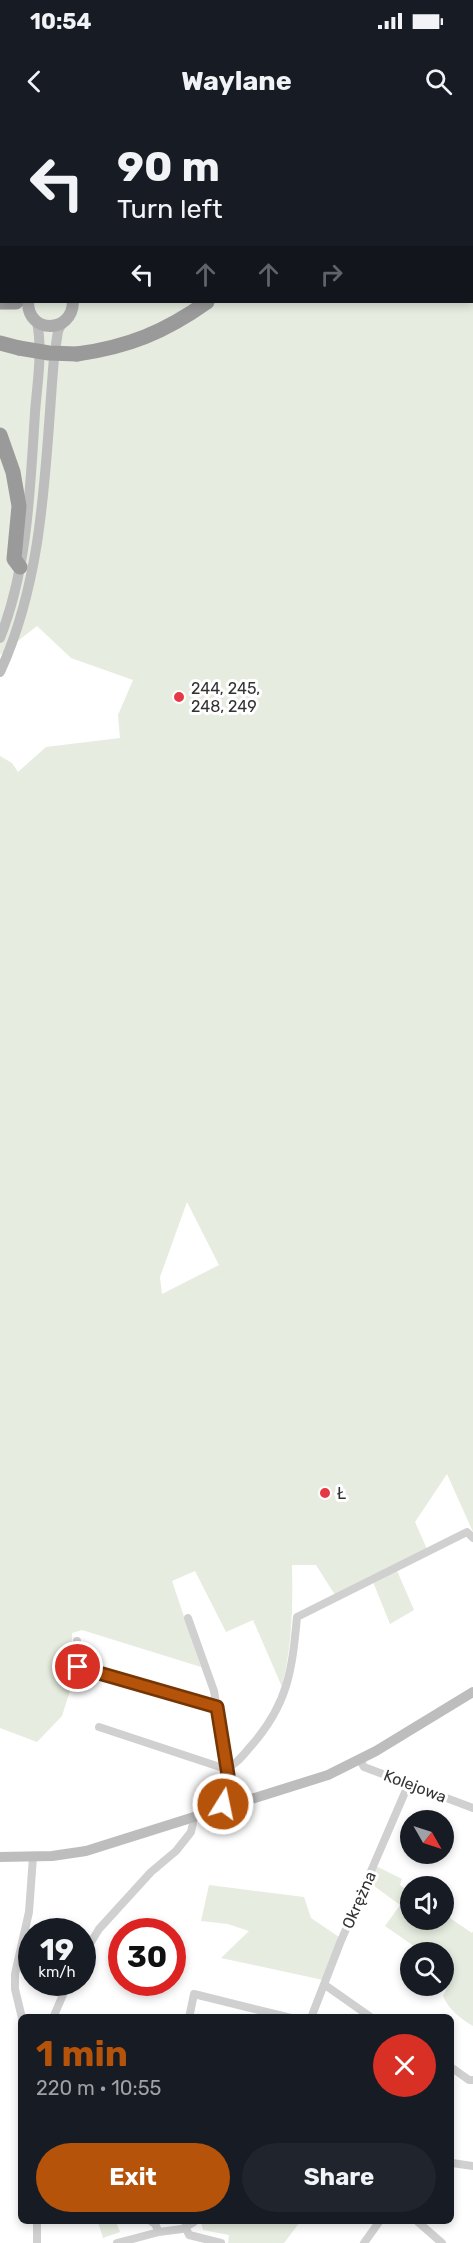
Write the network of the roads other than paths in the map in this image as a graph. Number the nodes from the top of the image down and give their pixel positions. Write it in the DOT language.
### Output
graph roads {
  1 [pos="273,120"];
  2 [pos="278,120"];
  3 [pos="28,303"];
  4 [pos="73,303"];
  5 [pos="205,303"];
  6 [pos="37,322"];
  7 [pos="62,323"];
  8 [pos="0,343"];
  9 [pos="0,435"];
  10 [pos="20,567"];
  11 [pos="0,638"];
  12 [pos="0,672"];
  13 [pos="473,1538"];
  14 [pos="188,1618"];
  15 [pos="77,1641"];
  16 [pos="473,1692"];
  17 [pos="217,1707"];
  18 [pos="99,1727"];
  19 [pos="360,1760"];
  20 [pos="228,1767"];
  21 [pos="408,1783"];
  22 [pos="473,1808"];
  23 [pos="224,1809"];
  24 [pos="192,1818"];
  25 [pos="0,1857"];
  26 [pos="33,1857"];
  27 [pos="96,1934"];
  28 [pos="325,1985"];
  29 [pos="62,1996"];
  30 [pos="21,2014"];
  31 [pos="55,2014"];
  32 [pos="190,2014"];
  33 [pos="275,2014"];
  34 [pos="313,2014"];
  35 [pos="366,2014"];
  36 [pos="454,2069"];
  37 [pos="473,2080"];
  38 [pos="454,2163"];
  39 [pos="473,2166"];
  40 [pos="37,2224"];
  41 [pos="155,2224"];
  42 [pos="192,2224"];
  43 [pos="377,2224"];
  44 [pos="420,2224"];
  45 [pos="186,2228"];
  46 [pos="159,2232"];
  47 [pos="37,2243"];
  48 [pos="117,2243"];
  49 [pos="221,2243"];
  50 [pos="363,2243"];
  51 [pos="442,2243"];
  1 -- 2 [label="highway"];
  3 -- 6 [label="main road"];
  4 -- 7 [label="main road"];
  5 -- 8 [label="highway, bridge"];
  6 -- 7 [label="main road"];
  6 -- 10 [label="main road"];
  7 -- 12 [label="main road"];
  9 -- 10 [label="highway"];
  10 -- 11 [label="main road"];
  13 -- 20 [label="street"];
  14 -- 17 [label="street"];
  15 -- 17 [label="street"];
  16 -- 19 [label="main road"];
  17 -- 20 [label="street"];
  18 -- 20 [label="street"];
  19 -- 21 [label="street, Kolejowa"];
  19 -- 23 [label="main road"];
  20 -- 23 [label="street"];
  21 -- 22 [label="street, Kolejowa"];
  21 -- 28 [label="street, Okrężna"];
  23 -- 24 [label="main road"];
  24 -- 26 [label="main road"];
  24 -- 27 [label="street"];
  25 -- 26 [label="main road"];
  26 -- 30 [label="street"];
  28 -- 34 [label="street, Okrężna"];
  28 -- 35 [label="street"];
  29 -- 31 [label="street"];
  32 -- 33 [label="street"];
  36 -- 37 [label="street"];
  38 -- 39 [label="street"];
  40 -- 47 [label="street"];
  41 -- 46 [label="street"];
  42 -- 45 [label="street"];
  43 -- 50 [label="street"];
  44 -- 51 [label="street"];
  45 -- 46 [label="street"];
  45 -- 49 [label="street"];
  46 -- 48 [label="street"];
}
